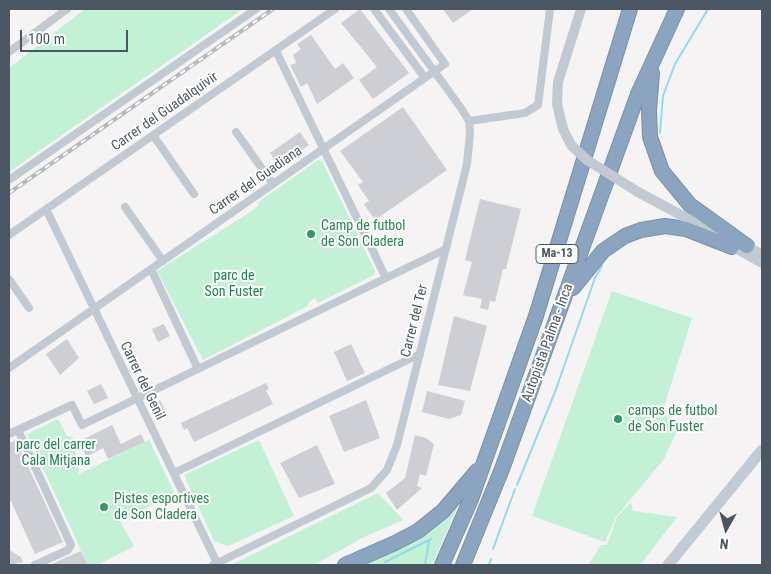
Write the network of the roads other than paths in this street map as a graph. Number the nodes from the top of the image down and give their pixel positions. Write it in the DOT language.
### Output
graph roads {
  1 [pos="256,9"];
  2 [pos="335,9"];
  3 [pos="374,9"];
  4 [pos="389,9"];
  5 [pos="406,9"];
  6 [pos="550,9"];
  7 [pos="581,9"];
  8 [pos="630,9"];
  9 [pos="677,9"];
  10 [pos="63,10"];
  11 [pos="276,51"];
  12 [pos="9,52"];
  13 [pos="653,58"];
  14 [pos="434,72"];
  15 [pos="425,78"];
  16 [pos="469,121"];
  17 [pos="236,132"];
  18 [pos="153,135"];
  19 [pos="323,149"];
  20 [pos="9,180"];
  21 [pos="273,184"];
  22 [pos="194,194"];
  23 [pos="125,207"];
  24 [pos="46,209"];
  25 [pos="707,229"];
  26 [pos="9,235"];
  27 [pos="732,246"];
  28 [pos="747,246"];
  29 [pos="446,249"];
  30 [pos="762,254"];
  31 [pos="163,261"];
  32 [pos="762,263"];
  33 [pos="151,269"];
  34 [pos="386,278"];
  35 [pos="9,279"];
  36 [pos="562,303"];
  37 [pos="29,308"];
  38 [pos="93,310"];
  39 [pos="420,354"];
  40 [pos="9,368"];
  41 [pos="198,369"];
  42 [pos="137,399"];
  43 [pos="18,430"];
  44 [pos="9,434"];
  45 [pos="762,450"];
  46 [pos="484,463"];
  47 [pos="174,473"];
  48 [pos="215,564"];
  49 [pos="35,565"];
  50 [pos="345,565"];
  51 [pos="442,565"];
  52 [pos="463,565"];
  53 [pos="668,565"];
  1 -- 20 [label="street"];
  2 -- 11 [label="street, Carrer del Guadalquivir"];
  3 -- 15 [label="street"];
  4 -- 14 [label="street"];
  5 -- 14 [label="street, Carrer del Guadiana"];
  6 -- 16 [label="street"];
  7 -- 25 [label="street, bridge"];
  8 -- 46 [label="highway, Autopista Palma - Inca / Ma-13"];
  9 -- 13 [label="highway, Autopista Palma - Inca / Ma-13"];
  10 -- 12 [label="street"];
  11 -- 18 [label="street, Carrer del Guadalquivir"];
  11 -- 19 [label="street"];
  13 -- 28 [label="highway"];
  13 -- 36 [label="highway, Autopista Palma - Inca / Ma-13"];
  14 -- 15 [label="street, Carrer del Guadiana"];
  14 -- 16 [label="street"];
  15 -- 19 [label="street, Carrer del Guadiana"];
  16 -- 29 [label="street, Carrer del Ter"];
  17 -- 21 [label="street"];
  18 -- 22 [label="street"];
  18 -- 24 [label="street, Carrer del Guadalquivir"];
  19 -- 21 [label="street, Carrer del Guadiana"];
  19 -- 34 [label="street"];
  21 -- 31 [label="street, Carrer del Guadiana"];
  23 -- 31 [label="street"];
  24 -- 26 [label="street, Carrer del Guadalquivir"];
  24 -- 38 [label="street, Carrer del Genil"];
  25 -- 27 [label="street"];
  25 -- 28 [label="street"];
  27 -- 32 [label="street"];
  27 -- 36 [label="highway"];
  28 -- 30 [label="street"];
  29 -- 34 [label="street"];
  29 -- 39 [label="street, Carrer del Ter"];
  31 -- 33 [label="street, Carrer del Guadiana"];
  33 -- 38 [label="street, Carrer del Guadiana"];
  33 -- 41 [label="street"];
  34 -- 41 [label="street"];
  35 -- 37 [label="street"];
  36 -- 52 [label="highway, Autopista Palma - Inca / Ma-13"];
  38 -- 40 [label="street"];
  38 -- 42 [label="street, Carrer del Genil"];
  39 -- 47 [label="street"];
  39 -- 48 [label="street, Carrer del Ter"];
  41 -- 42 [label="street"];
  42 -- 43 [label="street"];
  42 -- 47 [label="street, Carrer del Genil"];
  43 -- 44 [label="street"];
  43 -- 49 [label="street"];
  45 -- 53 [label="main road"];
  46 -- 50 [label="highway"];
  46 -- 51 [label="highway, Autopista Palma - Inca / Ma-13"];
  47 -- 48 [label="street, Carrer del Genil"];
}
